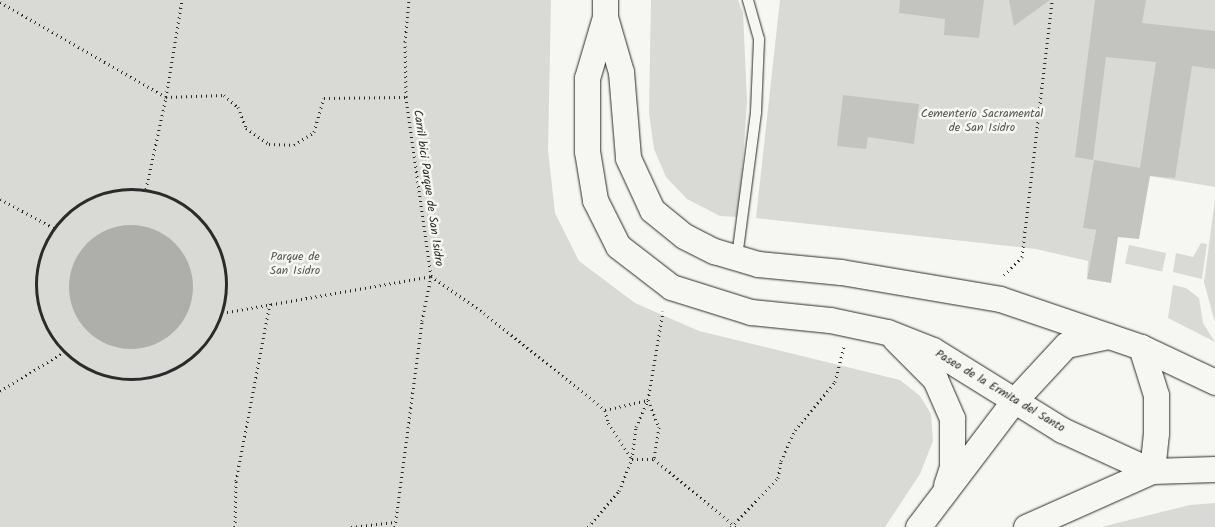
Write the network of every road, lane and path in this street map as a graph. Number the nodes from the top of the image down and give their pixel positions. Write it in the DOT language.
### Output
graph roads {
  1 [pos="182,0"];
  2 [pos="409,0"];
  3 [pos="748,0"];
  4 [pos="1052,0"];
  5 [pos="0,2"];
  6 [pos="605,8"];
  7 [pos="166,97"];
  8 [pos="406,97"];
  9 [pos="146,189"];
  10 [pos="0,199"];
  11 [pos="54,228"];
  12 [pos="737,258"];
  13 [pos="431,276"];
  14 [pos="671,287"];
  15 [pos="1000,299"];
  16 [pos="270,303"];
  17 [pos="222,313"];
  18 [pos="887,332"];
  19 [pos="1108,336"];
  20 [pos="845,342"];
  21 [pos="1141,347"];
  22 [pos="64,352"];
  23 [pos="1215,382"];
  24 [pos="0,391"];
  25 [pos="648,400"];
  26 [pos="1013,402"];
  27 [pos="605,410"];
  28 [pos="632,459"];
  29 [pos="654,459"];
  30 [pos="1215,469"];
  31 [pos="1152,471"];
  32 [pos="943,494"];
  33 [pos="395,522"];
  34 [pos="733,526"];
  35 [pos="235,527"];
  36 [pos="350,527"];
  37 [pos="395,527"];
  38 [pos="588,527"];
  39 [pos="918,527"];
  40 [pos="1026,527"];
  1 -- 7 [label="path"];
  2 -- 8 [label="path, Carril bici Parque de San Isidro"];
  3 -- 12 [label="lane"];
  4 -- 15 [label="path"];
  5 -- 7 [label="path"];
  6 -- 12 [label="street, Paseo de la Ermita del Santo"];
  6 -- 14 [label="street, Paseo de la Ermita del Santo"];
  7 -- 8 [label="path"];
  7 -- 9 [label="path"];
  8 -- 13 [label="path, Carril bici Parque de San Isidro"];
  9 -- 11 [label="path"];
  9 -- 17 [label="path"];
  10 -- 11 [label="path"];
  11 -- 22 [label="path"];
  12 -- 15 [label="street, Paseo de la Ermita del Santo"];
  13 -- 16 [label="path"];
  13 -- 27 [label="path"];
  13 -- 33 [label="path, Carril bici Parque de San Isidro"];
  14 -- 18 [label="street, Paseo de la Ermita del Santo"];
  14 -- 25 [label="path"];
  15 -- 19 [label="street, Paseo de la Ermita del Santo"];
  16 -- 17 [label="path"];
  16 -- 35 [label="path"];
  17 -- 22 [label="path"];
  18 -- 26 [label="street, Paseo de la Ermita del Santo"];
  18 -- 32 [label="street"];
  19 -- 21 [label="street, Paseo de la Ermita del Santo"];
  19 -- 26 [label="street"];
  20 -- 34 [label="path"];
  21 -- 23 [label="street, Paseo de la Ermita del Santo"];
  21 -- 31 [label="street"];
  22 -- 24 [label="path"];
  25 -- 27 [label="path"];
  25 -- 28 [label="path"];
  25 -- 29 [label="path"];
  26 -- 31 [label="street, Paseo de la Ermita del Santo"];
  26 -- 32 [label="street"];
  27 -- 28 [label="path"];
  28 -- 29 [label="path"];
  28 -- 38 [label="path"];
  29 -- 34 [label="path"];
  30 -- 31 [label="street, Paseo de la Ermita del Santo"];
  31 -- 40 [label="street"];
  32 -- 39 [label="street"];
  33 -- 36 [label="path"];
  33 -- 37 [label="path, Carril bici Parque de San Isidro"];
}
